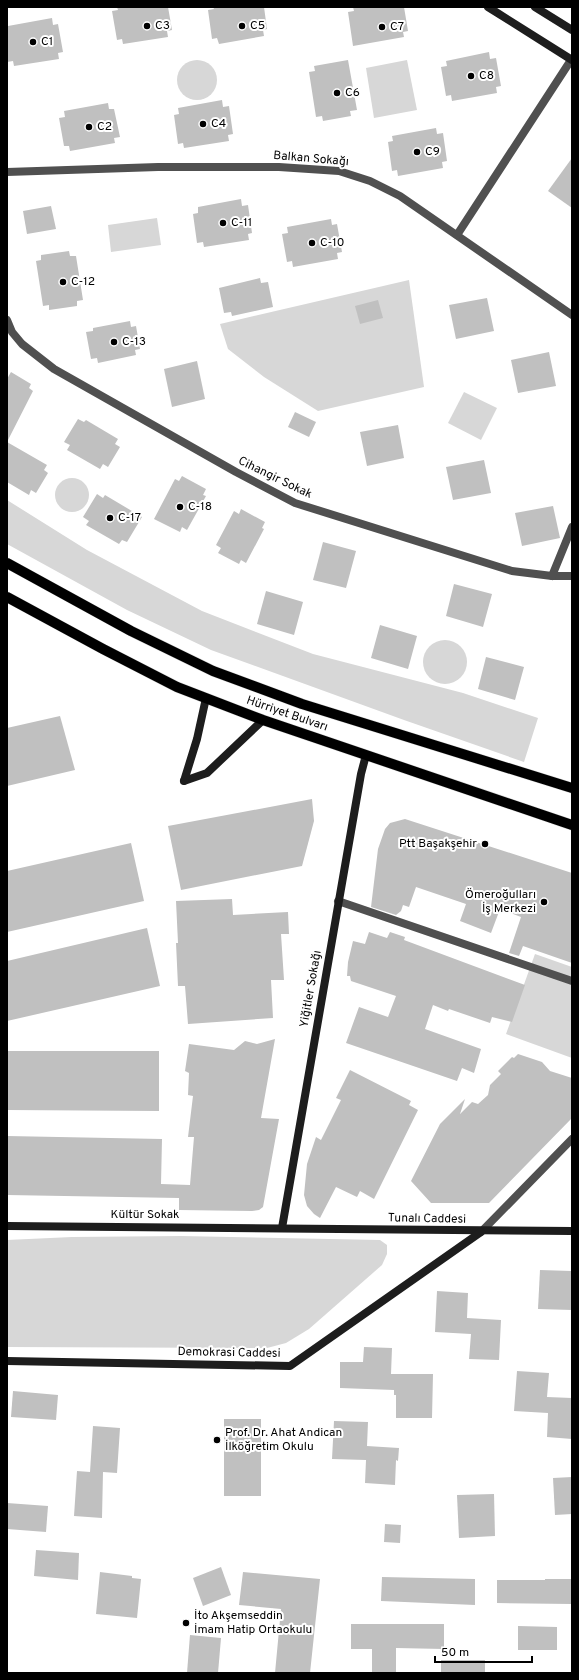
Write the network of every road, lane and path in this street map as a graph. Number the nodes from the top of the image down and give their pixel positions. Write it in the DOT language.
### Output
graph roads {
  1 [pos="488,7"];
  2 [pos="535,7"];
  3 [pos="572,30"];
  4 [pos="572,60"];
  5 [pos="7,172"];
  6 [pos="457,235"];
  7 [pos="572,315"];
  8 [pos="7,320"];
  9 [pos="572,527"];
  10 [pos="7,564"];
  11 [pos="552,576"];
  12 [pos="572,576"];
  13 [pos="7,597"];
  14 [pos="206,698"];
  15 [pos="263,720"];
  16 [pos="366,754"];
  17 [pos="572,788"];
  18 [pos="572,825"];
  19 [pos="338,901"];
  20 [pos="572,981"];
  21 [pos="572,1139"];
  22 [pos="7,1226"];
  23 [pos="282,1228"];
  24 [pos="572,1231"];
  25 [pos="481,1232"];
  26 [pos="7,1362"];
  1 -- 4 [label="street"];
  2 -- 3 [label="street"];
  4 -- 6 [label="street"];
  5 -- 6 [label="street, Balkan Sokağı"];
  6 -- 7 [label="street, Balkan Sokağı"];
  8 -- 11 [label="street, Cihangir Sokak"];
  9 -- 11 [label="street"];
  10 -- 17 [label="main road, Hürriyet Bulvarı"];
  11 -- 12 [label="street, Cihangir Sokak"];
  13 -- 14 [label="main road, Hürriyet Bulvarı"];
  14 -- 15 [label="main road, Hürriyet Bulvarı"];
  14 -- 15 [label="street"];
  15 -- 16 [label="main road, Hürriyet Bulvarı"];
  16 -- 18 [label="main road, Hürriyet Bulvarı"];
  16 -- 19 [label="street, Yiğitler Sokağı"];
  19 -- 20 [label="street"];
  19 -- 23 [label="street, Yiğitler Sokağı"];
  21 -- 25 [label="street"];
  22 -- 23 [label="street, Kültür Sokak"];
  23 -- 25 [label="street, Tunalı Caddesi"];
  24 -- 25 [label="street, Tunalı Caddesi"];
  25 -- 26 [label="street, Demokrasi Caddesi"];
}
